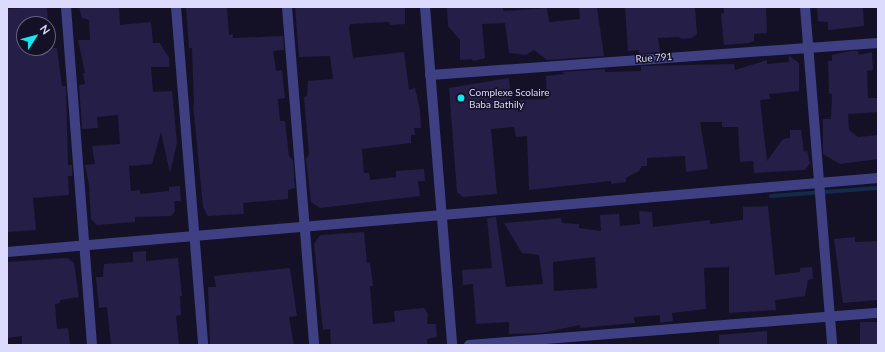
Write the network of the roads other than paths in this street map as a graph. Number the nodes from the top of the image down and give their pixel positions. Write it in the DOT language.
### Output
graph roads {
  1 [pos="66,7"];
  2 [pos="176,7"];
  3 [pos="287,7"];
  4 [pos="424,7"];
  5 [pos="805,7"];
  6 [pos="878,43"];
  7 [pos="808,47"];
  8 [pos="430,74"];
  9 [pos="878,178"];
  10 [pos="819,183"];
  11 [pos="441,216"];
  12 [pos="305,227"];
  13 [pos="195,236"];
  14 [pos="84,246"];
  15 [pos="7,252"];
  16 [pos="878,313"];
  17 [pos="830,317"];
  18 [pos="92,345"];
  19 [pos="203,345"];
  20 [pos="314,345"];
  21 [pos="452,345"];
  22 [pos="469,345"];
  23 [pos="832,345"];
  1 -- 14 [label="street"];
  2 -- 13 [label="street"];
  3 -- 12 [label="street"];
  4 -- 8 [label="street"];
  5 -- 7 [label="street"];
  6 -- 7 [label="street, Rue 791"];
  7 -- 8 [label="street, Rue 791"];
  7 -- 10 [label="street"];
  8 -- 11 [label="street"];
  9 -- 10 [label="street"];
  10 -- 11 [label="street"];
  10 -- 17 [label="street"];
  11 -- 12 [label="street"];
  11 -- 21 [label="street"];
  12 -- 13 [label="street"];
  12 -- 20 [label="street"];
  13 -- 14 [label="street"];
  13 -- 19 [label="street"];
  14 -- 15 [label="street"];
  14 -- 18 [label="street"];
  16 -- 17 [label="street"];
  17 -- 22 [label="street"];
  17 -- 23 [label="street"];
}
